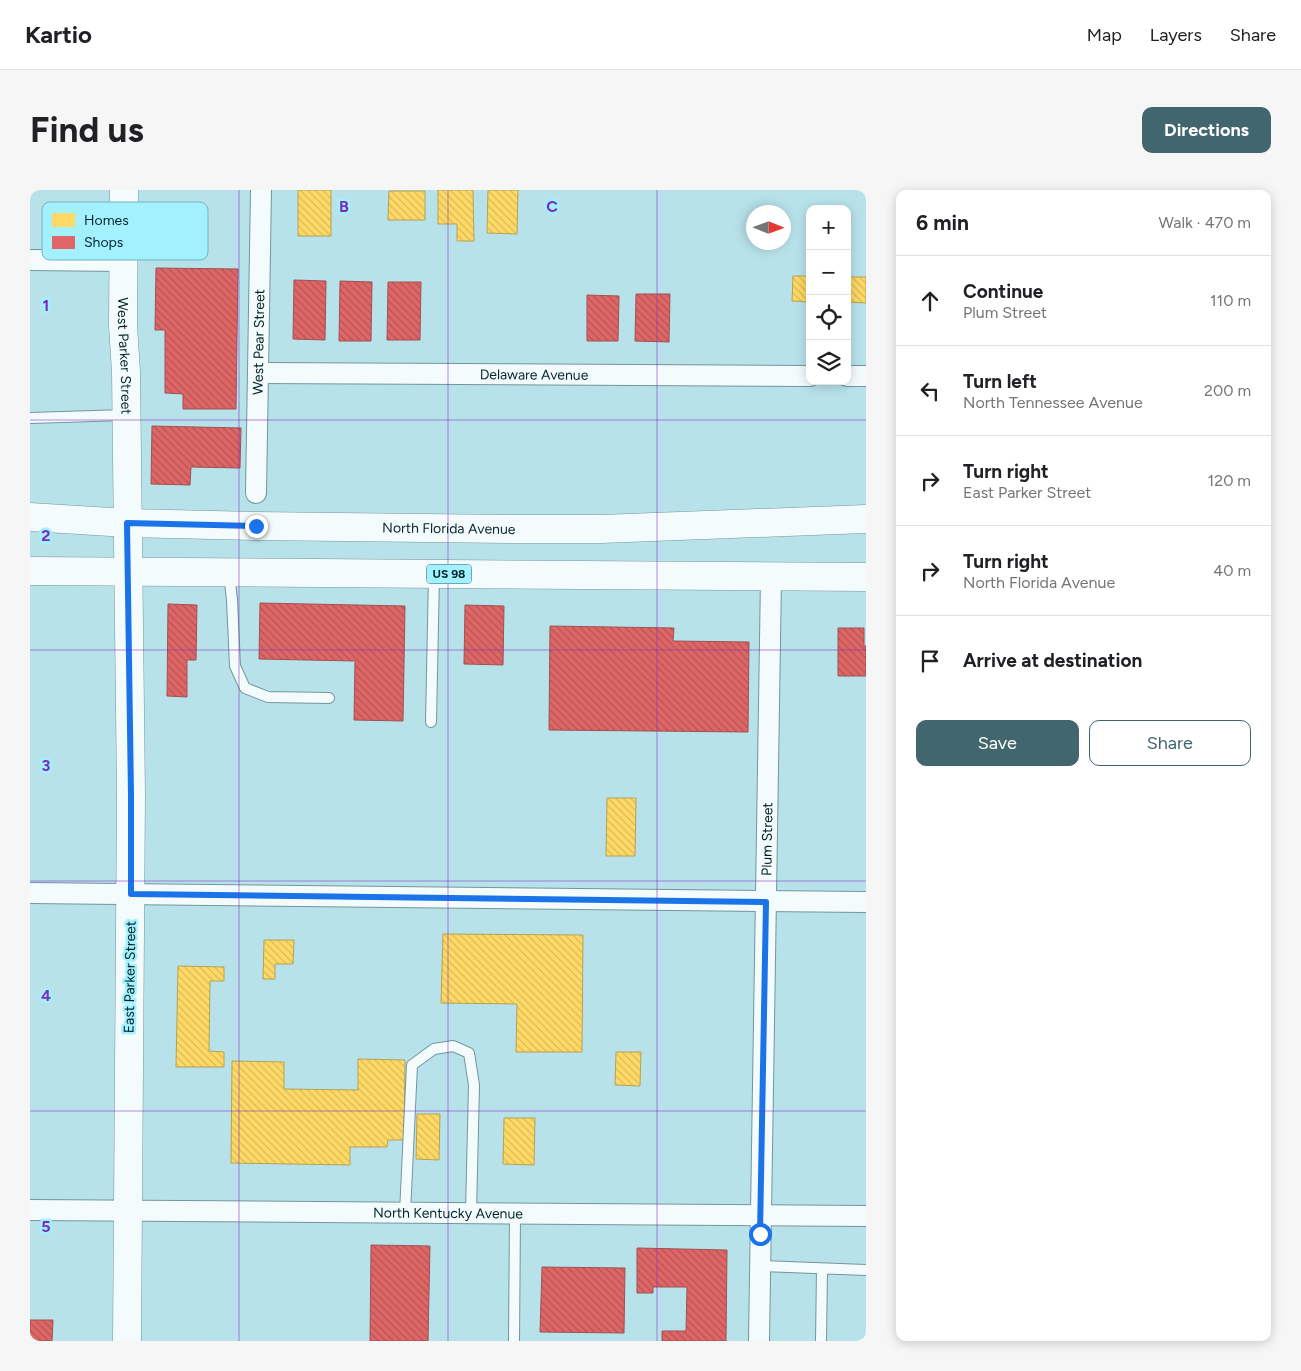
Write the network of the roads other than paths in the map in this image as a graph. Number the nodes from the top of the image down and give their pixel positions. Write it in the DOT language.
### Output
graph roads {
  1 [pos="261,190"];
  2 [pos="30,260"];
  3 [pos="123,261"];
  4 [pos="258,373"];
  5 [pos="806,376"];
  6 [pos="851,376"];
  7 [pos="866,376"];
  8 [pos="126,415"];
  9 [pos="30,418"];
  10 [pos="256,493"];
  11 [pos="30,517"];
  12 [pos="866,519"];
  13 [pos="127,523"];
  14 [pos="30,571"];
  15 [pos="128,572"];
  16 [pos="229,573"];
  17 [pos="434,574"];
  18 [pos="771,576"];
  19 [pos="866,577"];
  20 [pos="329,698"];
  21 [pos="431,722"];
  22 [pos="30,893"];
  23 [pos="131,894"];
  24 [pos="766,902"];
  25 [pos="866,902"];
  26 [pos="30,1210"];
  27 [pos="128,1211"];
  28 [pos="405,1213"];
  29 [pos="471,1214"];
  30 [pos="515,1214"];
  31 [pos="761,1216"];
  32 [pos="866,1216"];
  33 [pos="760,1266"];
  34 [pos="822,1269"];
  35 [pos="866,1270"];
  36 [pos="127,1341"];
  37 [pos="514,1341"];
  38 [pos="759,1341"];
  39 [pos="821,1341"];
  1 -- 4 [label="street, West Pear Street"];
  2 -- 3 [label="street"];
  3 -- 8 [label="main road, West Parker Street"];
  4 -- 5 [label="street, Delaware Avenue"];
  4 -- 10 [label="street, West Pear Street"];
  6 -- 7 [label="street"];
  8 -- 9 [label="lane"];
  8 -- 13 [label="main road, West Parker Street"];
  11 -- 13 [label="main road, North Florida Avenue"];
  12 -- 13 [label="main road, North Florida Avenue"];
  13 -- 15 [label="main road, East Parker Street"];
  14 -- 15 [label="main road, US 98"];
  15 -- 16 [label="main road, US 98"];
  15 -- 23 [label="main road, East Parker Street"];
  16 -- 17 [label="main road, US 98"];
  16 -- 20 [label="lane"];
  17 -- 18 [label="main road, US 98"];
  17 -- 21 [label="lane"];
  18 -- 19 [label="main road, US 98"];
  18 -- 24 [label="street, Plum Street"];
  22 -- 23 [label="street"];
  23 -- 24 [label="street"];
  23 -- 27 [label="main road, East Parker Street"];
  24 -- 25 [label="street"];
  24 -- 31 [label="street, Plum Street"];
  26 -- 27 [label="street, North Kentucky Avenue"];
  27 -- 28 [label="street, North Kentucky Avenue"];
  27 -- 36 [label="main road, East Parker Street"];
  28 -- 29 [label="street, North Kentucky Avenue"];
  28 -- 29 [label="lane"];
  29 -- 30 [label="street, North Kentucky Avenue"];
  30 -- 31 [label="street, North Kentucky Avenue"];
  30 -- 37 [label="lane"];
  31 -- 32 [label="street, North Kentucky Avenue"];
  31 -- 33 [label="street, Plum Street"];
  33 -- 34 [label="lane"];
  33 -- 38 [label="street, Plum Street"];
  34 -- 35 [label="lane"];
  34 -- 39 [label="lane"];
}
